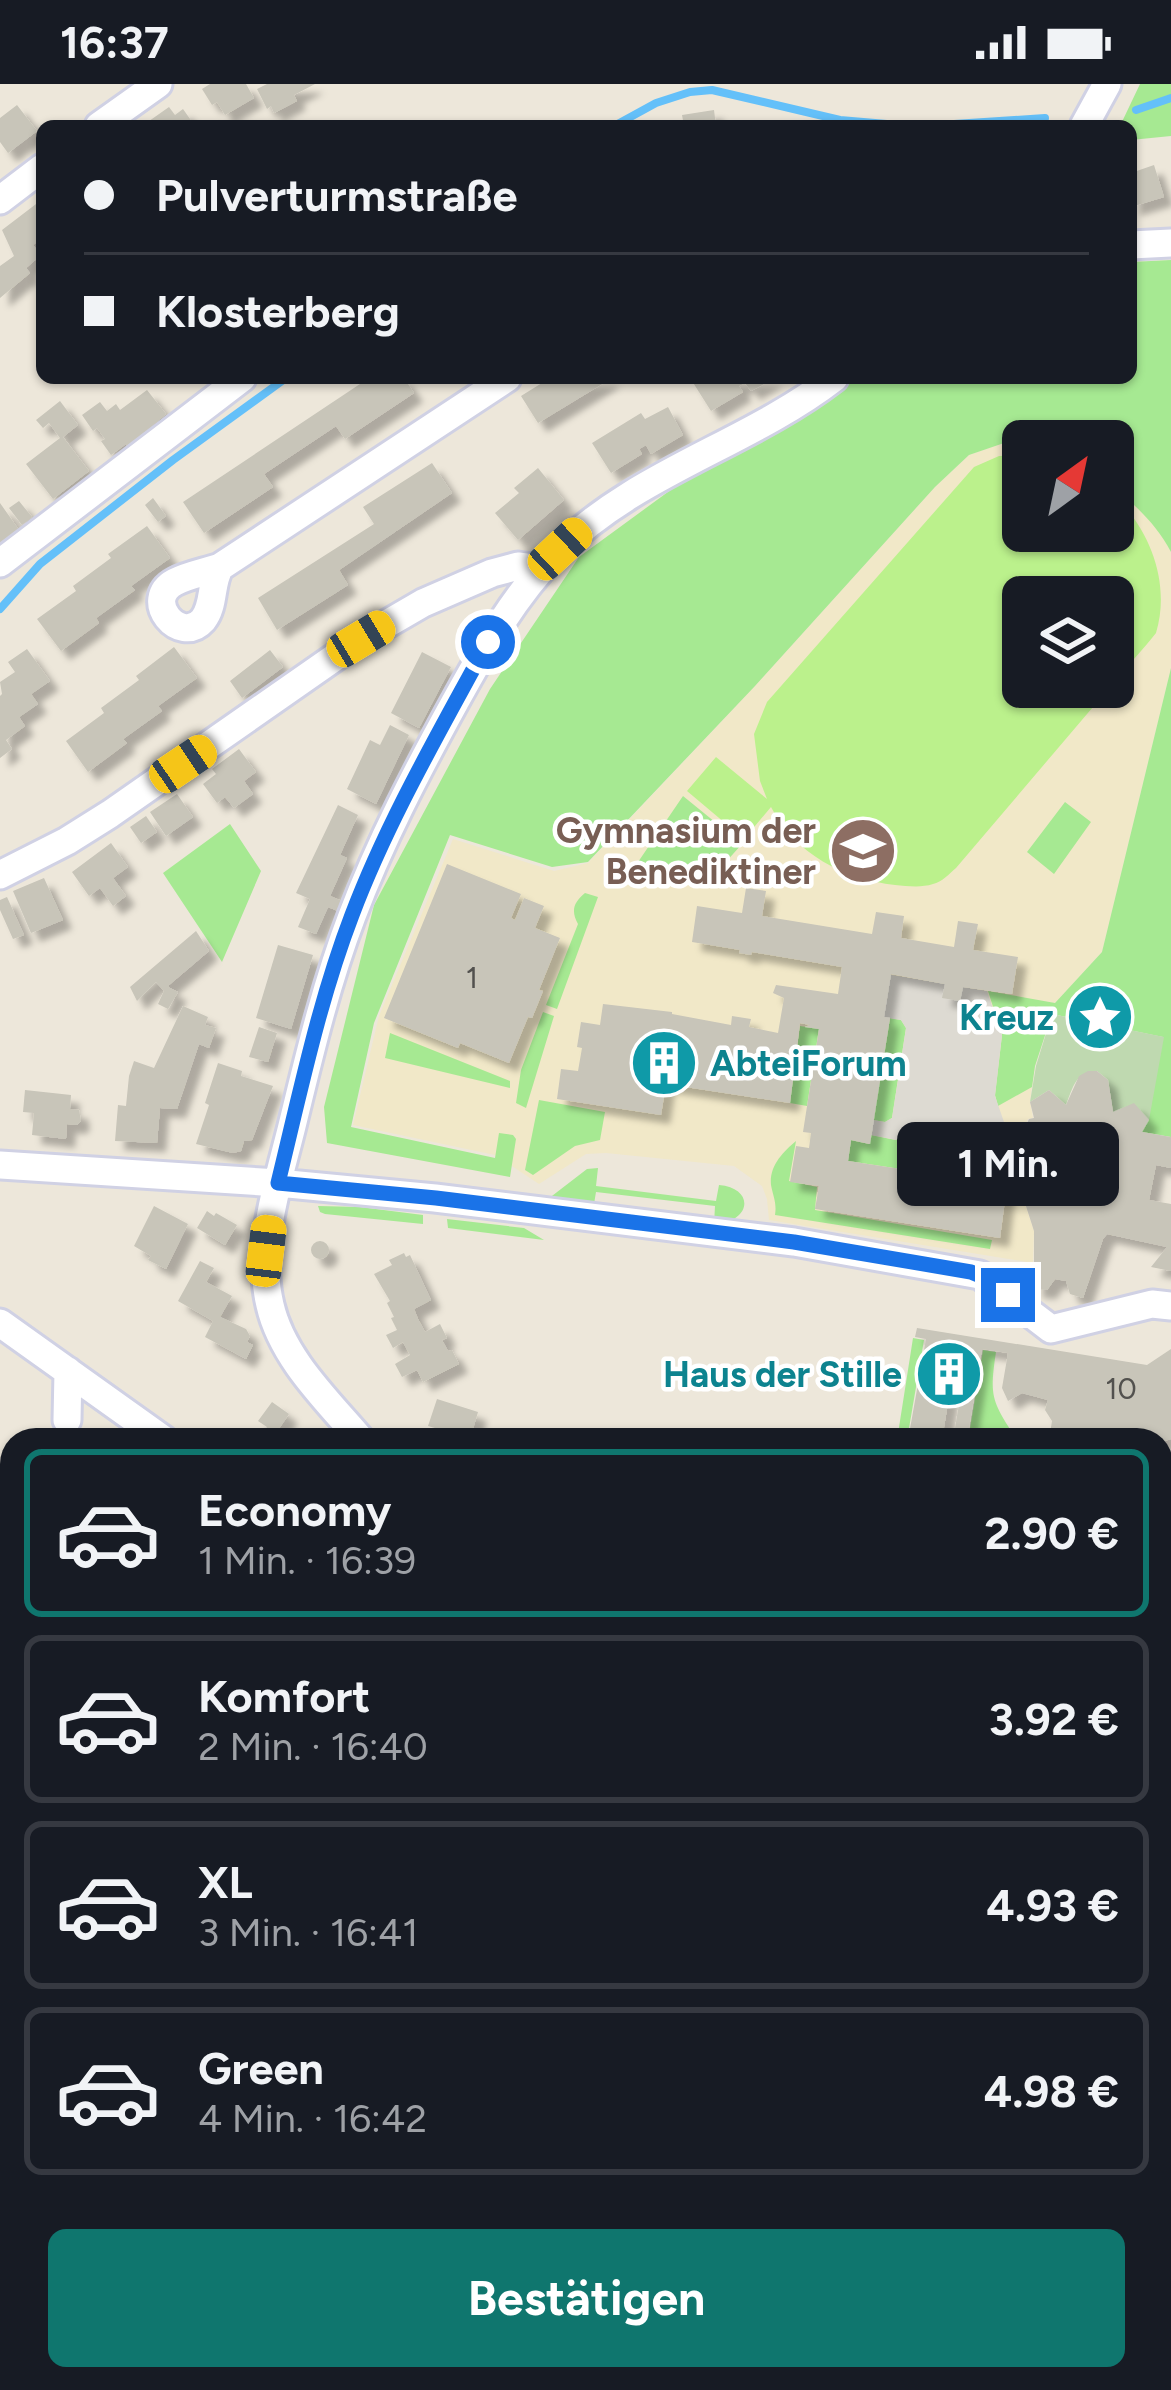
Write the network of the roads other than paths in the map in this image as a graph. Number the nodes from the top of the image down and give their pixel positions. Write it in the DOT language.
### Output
graph roads {
  1 [pos="158,84"];
  2 [pos="1107,84"];
  3 [pos="107,120"];
  4 [pos="1087,120"];
  5 [pos="36,172"];
  6 [pos="0,200"];
  7 [pos="1171,243"];
  8 [pos="1137,245"];
  9 [pos="234,384"];
  10 [pos="498,384"];
  11 [pos="825,384"];
  12 [pos="0,562"];
  13 [pos="220,567"];
  14 [pos="541,568"];
  15 [pos="0,874"];
  16 [pos="0,1165"];
  17 [pos="278,1183"];
  18 [pos="1171,1306"];
  19 [pos="0,1323"];
  20 [pos="68,1372"];
  21 [pos="67,1420"];
  22 [pos="147,1428"];
  23 [pos="351,1428"];
  1 -- 3 [label="street"];
  2 -- 4 [label="street"];
  5 -- 6 [label="street"];
  7 -- 8 [label="street"];
  9 -- 12 [label="street"];
  10 -- 13 [label="street"];
  11 -- 14 [label="street"];
  14 -- 15 [label="street"];
  14 -- 17 [label="street"];
  16 -- 17 [label="street"];
  17 -- 18 [label="street"];
  17 -- 23 [label="street"];
  19 -- 20 [label="street"];
  20 -- 21 [label="street"];
  20 -- 22 [label="street"];
}
